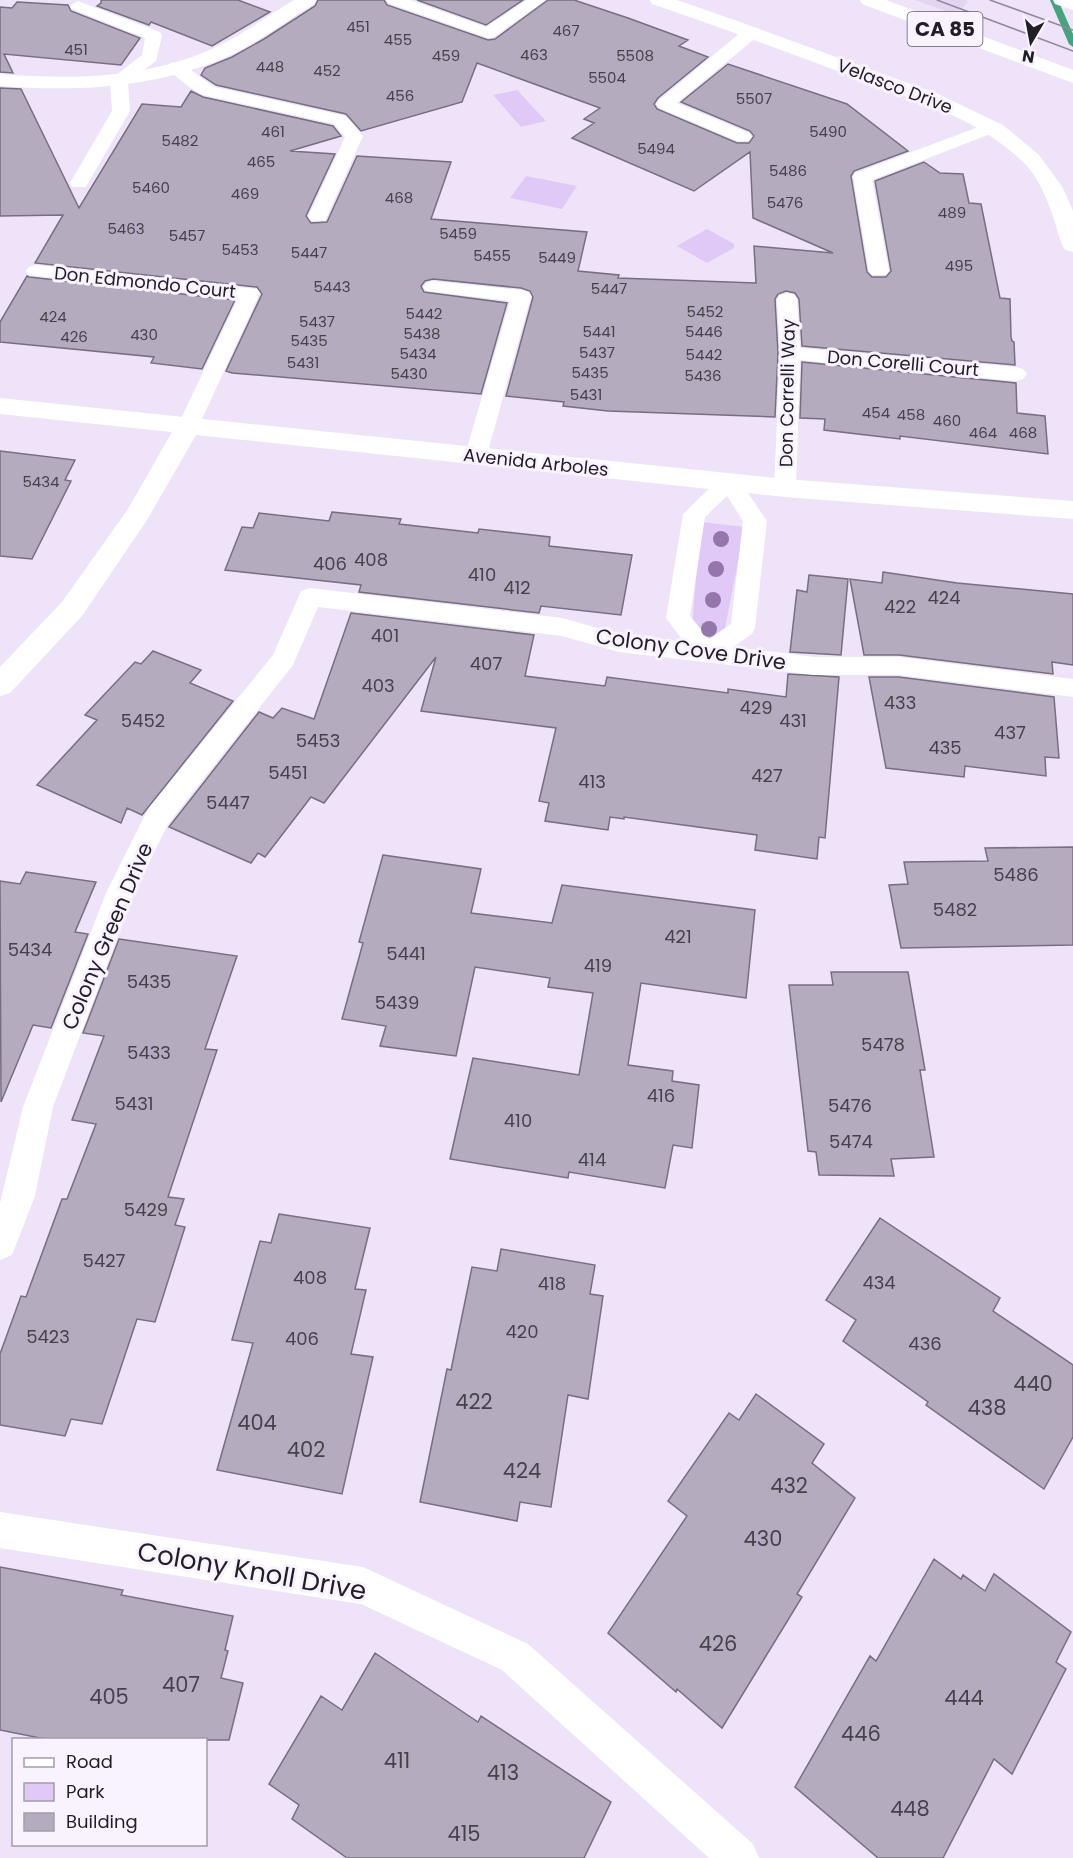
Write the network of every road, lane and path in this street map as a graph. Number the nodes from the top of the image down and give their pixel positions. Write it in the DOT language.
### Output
graph roads {
  1 [pos="307,0"];
  2 [pos="394,0"];
  3 [pos="538,0"];
  4 [pos="659,0"];
  5 [pos="869,0"];
  6 [pos="1062,0"];
  7 [pos="1073,4"];
  8 [pos="78,6"];
  9 [pos="752,32"];
  10 [pos="176,67"];
  11 [pos="1073,77"];
  12 [pos="0,80"];
  13 [pos="119,81"];
  14 [pos="992,127"];
  15 [pos="743,137"];
  16 [pos="79,183"];
  17 [pos="318,217"];
  18 [pos="1073,244"];
  19 [pos="879,270"];
  20 [pos="36,271"];
  21 [pos="433,287"];
  22 [pos="787,299"];
  23 [pos="790,353"];
  24 [pos="1016,374"];
  25 [pos="0,406"];
  26 [pos="188,427"];
  27 [pos="476,455"];
  28 [pos="729,482"];
  29 [pos="785,488"];
  30 [pos="1073,510"];
  31 [pos="310,597"];
  32 [pos="707,653"];
  33 [pos="0,685"];
  34 [pos="1073,688"];
  35 [pos="0,1244"];
  36 [pos="0,1530"];
  37 [pos="739,1858"];
  1 -- 10 [label="main road"];
  2 -- 3 [label="lane"];
  4 -- 9 [label="main road, Velasco Drive"];
  5 -- 11 [label="main road, CA 85"];
  6 -- 7 [label="main road"];
  8 -- 13 [label="lane"];
  9 -- 14 [label="main road, Velasco Drive"];
  9 -- 15 [label="lane"];
  10 -- 13 [label="main road"];
  10 -- 17 [label="lane"];
  12 -- 13 [label="main road"];
  13 -- 16 [label="lane"];
  14 -- 18 [label="main road, Velasco Drive"];
  14 -- 19 [label="lane"];
  20 -- 26 [label="lane, Don Edmondo Court"];
  21 -- 27 [label="lane"];
  22 -- 23 [label="lane, Don Correlli Way"];
  23 -- 24 [label="lane, Don Corelli Court"];
  23 -- 29 [label="lane, Don Correlli Way"];
  25 -- 26 [label="main road, Avenida Arboles"];
  26 -- 27 [label="main road, Avenida Arboles"];
  26 -- 33 [label="main road"];
  27 -- 28 [label="main road, Avenida Arboles"];
  28 -- 29 [label="main road, Avenida Arboles"];
  28 -- 32 [label="lane"];
  28 -- 32 [label="lane"];
  29 -- 30 [label="main road, Avenida Arboles"];
  31 -- 32 [label="lane, Colony Cove Drive"];
  31 -- 35 [label="lane, Colony Green Drive"];
  32 -- 34 [label="lane, Colony Cove Drive"];
  36 -- 37 [label="lane, Colony Knoll Drive"];
}
